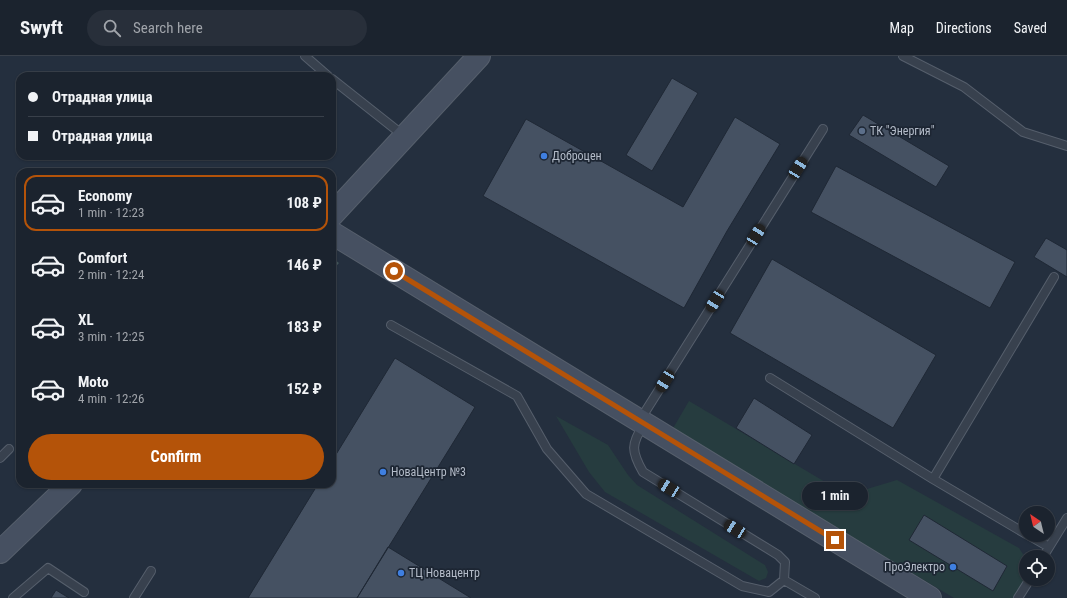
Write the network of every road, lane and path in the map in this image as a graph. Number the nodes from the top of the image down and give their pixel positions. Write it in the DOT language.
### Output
graph roads {
  1 [pos="305,56"];
  2 [pos="479,56"];
  3 [pos="903,56"];
  4 [pos="323,72"];
  5 [pos="336,83"];
  6 [pos="823,129"];
  7 [pos="404,137"];
  8 [pos="1067,146"];
  9 [pos="336,211"];
  10 [pos="336,235"];
  11 [pos="1054,277"];
  12 [pos="391,325"];
  13 [pos="770,378"];
  14 [pos="642,422"];
  15 [pos="9,449"];
  16 [pos="0,458"];
  17 [pos="933,479"];
  18 [pos="67,488"];
  19 [pos="1067,518"];
  20 [pos="1019,529"];
  21 [pos="1040,542"];
  22 [pos="1049,548"];
  23 [pos="0,552"];
  24 [pos="151,571"];
  25 [pos="784,580"];
  26 [pos="1026,586"];
  27 [pos="84,592"];
  28 [pos="767,595"];
  29 [pos="13,598"];
  30 [pos="134,598"];
  31 [pos="816,598"];
  32 [pos="930,598"];
  33 [pos="1018,598"];
  1 -- 4 [label="lane"];
  2 -- 7 [label="main road"];
  3 -- 8 [label="lane"];
  5 -- 7 [label="lane"];
  6 -- 14 [label="lane"];
  7 -- 9 [label="main road"];
  10 -- 14 [label="main road"];
  11 -- 17 [label="lane"];
  12 -- 28 [label="lane"];
  13 -- 17 [label="lane"];
  14 -- 25 [label="lane"];
  14 -- 32 [label="main road"];
  15 -- 16 [label="lane"];
  17 -- 20 [label="lane"];
  18 -- 23 [label="main road"];
  19 -- 22 [label="lane"];
  21 -- 22 [label="lane"];
  24 -- 30 [label="lane"];
  25 -- 28 [label="lane"];
  25 -- 31 [label="lane"];
  26 -- 33 [label="lane"];
  27 -- 29 [label="lane"];
}
